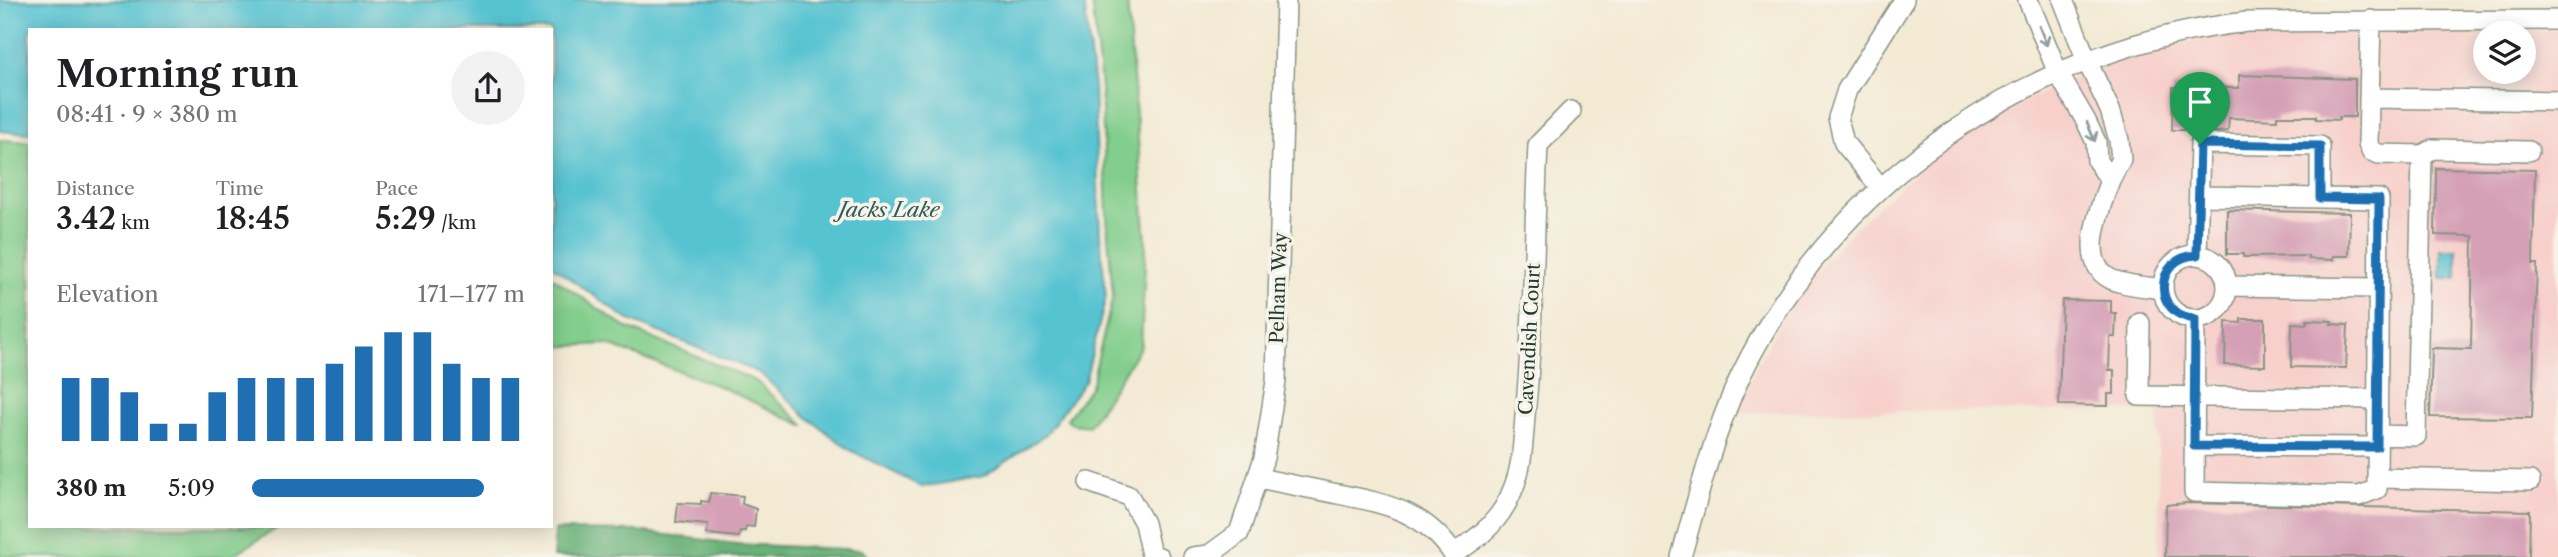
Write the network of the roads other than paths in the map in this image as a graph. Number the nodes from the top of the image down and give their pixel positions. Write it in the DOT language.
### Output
graph roads {
  1 [pos="1286,0"];
  2 [pos="1904,0"];
  3 [pos="2028,0"];
  4 [pos="2063,0"];
  5 [pos="2371,20"];
  6 [pos="2558,20"];
  7 [pos="2087,61"];
  8 [pos="2058,73"];
  9 [pos="2369,98"];
  10 [pos="2558,101"];
  11 [pos="1571,111"];
  12 [pos="2529,150"];
  13 [pos="2422,155"];
  14 [pos="2110,180"];
  15 [pos="1881,188"];
  16 [pos="2199,196"];
  17 [pos="2320,198"];
  18 [pos="2197,255"];
  19 [pos="2228,286"];
  20 [pos="2378,288"];
  21 [pos="2164,289"];
  22 [pos="2195,319"];
  23 [pos="2140,323"];
  24 [pos="2194,397"];
  25 [pos="2377,399"];
  26 [pos="2377,441"];
  27 [pos="2194,446"];
  28 [pos="1258,478"];
  29 [pos="2376,478"];
  30 [pos="2530,481"];
  31 [pos="1088,482"];
  32 [pos="1201,556"];
  33 [pos="1454,556"];
  34 [pos="1159,557"];
  35 [pos="1681,557"];
  1 -- 28 [label="street, Pelham Way"];
  2 -- 15 [label="street"];
  3 -- 8 [label="street, one-way"];
  4 -- 7 [label="street"];
  5 -- 6 [label="street"];
  5 -- 7 [label="street"];
  5 -- 9 [label="street"];
  7 -- 8 [label="street"];
  7 -- 14 [label="street"];
  8 -- 14 [label="street, one-way"];
  8 -- 15 [label="street"];
  9 -- 10 [label="street"];
  9 -- 13 [label="street"];
  11 -- 33 [label="street, Cavendish Court"];
  12 -- 13 [label="street"];
  13 -- 26 [label="street"];
  14 -- 21 [label="street"];
  15 -- 35 [label="street"];
  16 -- 17 [label="street"];
  16 -- 17 [label="street"];
  16 -- 18 [label="street"];
  17 -- 20 [label="street"];
  18 -- 19 [label="street"];
  18 -- 21 [label="street"];
  19 -- 20 [label="street"];
  19 -- 22 [label="street"];
  20 -- 25 [label="street"];
  21 -- 22 [label="street"];
  22 -- 24 [label="street"];
  23 -- 24 [label="street"];
  24 -- 25 [label="street"];
  24 -- 27 [label="street"];
  25 -- 26 [label="street"];
  26 -- 27 [label="street"];
  26 -- 29 [label="street"];
  27 -- 29 [label="street"];
  28 -- 32 [label="street, Pelham Way"];
  28 -- 33 [label="street"];
  29 -- 30 [label="street"];
  31 -- 34 [label="street"];
}
